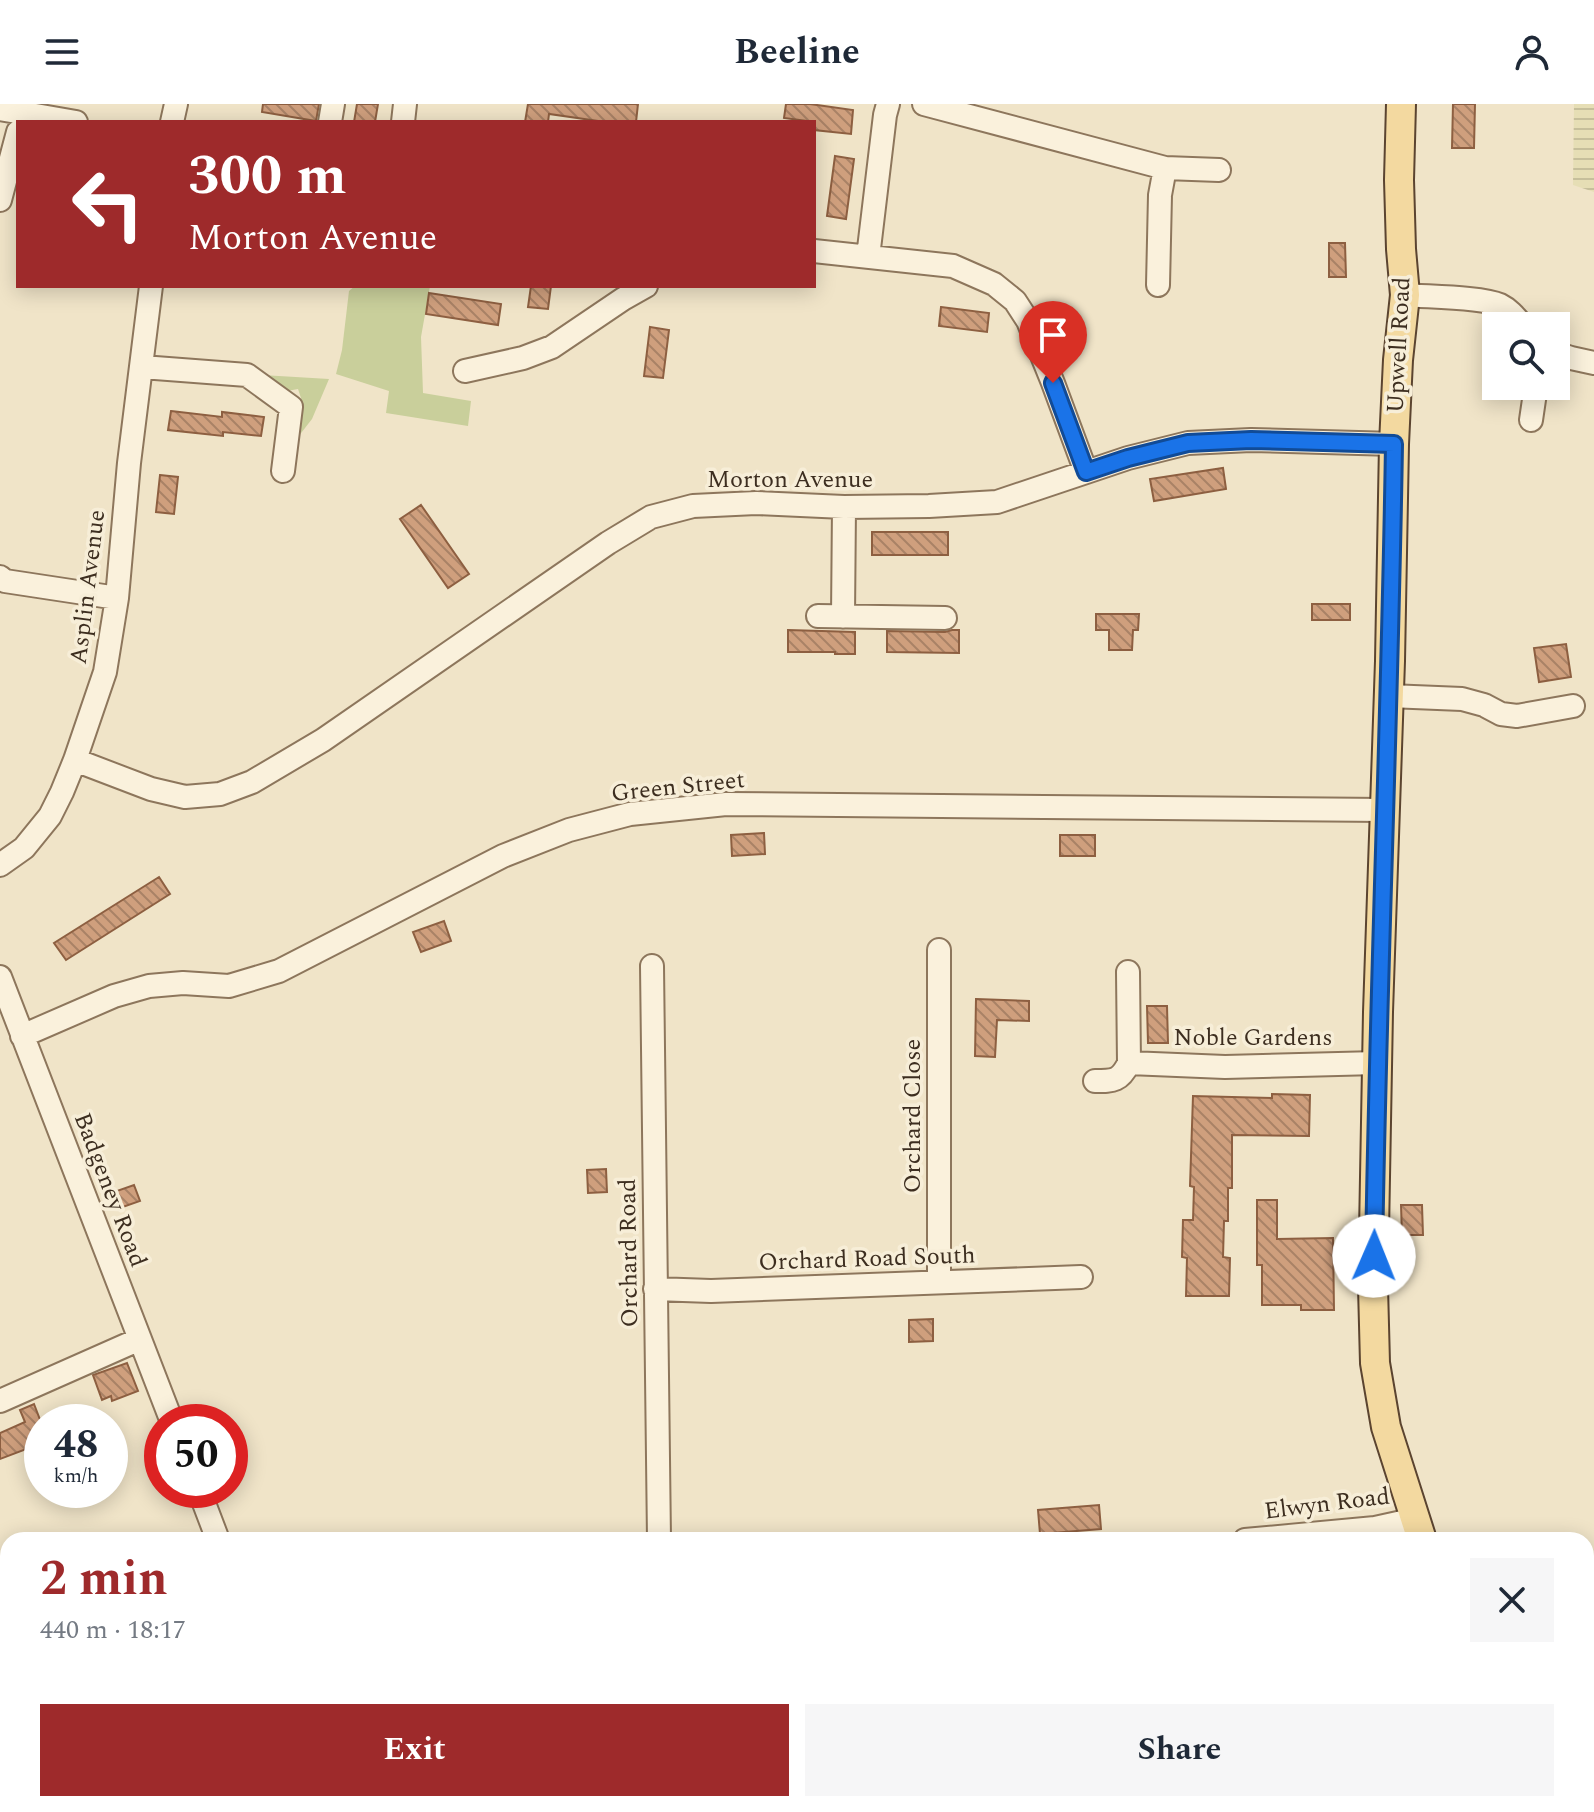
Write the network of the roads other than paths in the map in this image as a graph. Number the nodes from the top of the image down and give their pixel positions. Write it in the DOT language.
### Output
graph roads {
  1 [pos="888,104"];
  2 [pos="924,104"];
  3 [pos="1401,104"];
  4 [pos="16,141"];
  5 [pos="1165,168"];
  6 [pos="1219,170"];
  7 [pos="0,200"];
  8 [pos="816,251"];
  9 [pos="868,257"];
  10 [pos="1158,285"];
  11 [pos="151,288"];
  12 [pos="642,288"];
  13 [pos="1405,295"];
  14 [pos="1510,312"];
  15 [pos="1570,358"];
  16 [pos="1594,363"];
  17 [pos="142,367"];
  18 [pos="465,371"];
  19 [pos="1534,400"];
  20 [pos="1531,420"];
  21 [pos="1394,444"];
  22 [pos="283,471"];
  23 [pos="1086,472"];
  24 [pos="844,507"];
  25 [pos="0,577"];
  26 [pos="117,598"];
  27 [pos="818,616"];
  28 [pos="843,617"];
  29 [pos="945,618"];
  30 [pos="1389,696"];
  31 [pos="1573,706"];
  32 [pos="75,760"];
  33 [pos="1385,810"];
  34 [pos="0,865"];
  35 [pos="939,950"];
  36 [pos="652,966"];
  37 [pos="1128,972"];
  38 [pos="0,977"];
  39 [pos="22,1036"];
  40 [pos="1129,1063"];
  41 [pos="1377,1063"];
  42 [pos="1095,1081"];
  43 [pos="1081,1277"];
  44 [pos="939,1281"];
  45 [pos="655,1289"];
  46 [pos="140,1339"];
  47 [pos="0,1401"];
  48 [pos="165,1404"];
  49 [pos="206,1508"];
  50 [pos="1419,1529"];
  51 [pos="215,1532"];
  52 [pos="659,1532"];
  53 [pos="1332,1532"];
  1 -- 9 [label="street"];
  2 -- 5 [label="street"];
  3 -- 13 [label="main road, Upwell Road"];
  4 -- 7 [label="street"];
  5 -- 6 [label="street"];
  5 -- 10 [label="street"];
  8 -- 9 [label="street"];
  9 -- 23 [label="street"];
  11 -- 17 [label="street, Asplin Avenue"];
  12 -- 18 [label="street"];
  13 -- 14 [label="street"];
  13 -- 21 [label="main road, Upwell Road"];
  15 -- 16 [label="street"];
  17 -- 22 [label="street"];
  17 -- 26 [label="street, Asplin Avenue"];
  19 -- 20 [label="street"];
  21 -- 23 [label="street, Morton Avenue"];
  21 -- 30 [label="main road, Upwell Road"];
  23 -- 24 [label="street, Morton Avenue"];
  24 -- 28 [label="street"];
  24 -- 32 [label="street, Morton Avenue"];
  25 -- 26 [label="street"];
  26 -- 32 [label="street, Asplin Avenue"];
  27 -- 28 [label="street"];
  28 -- 29 [label="street"];
  30 -- 31 [label="street"];
  30 -- 33 [label="main road, Upwell Road"];
  32 -- 34 [label="street, Asplin Avenue"];
  33 -- 39 [label="street, Green Street"];
  33 -- 41 [label="main road, Upwell Road"];
  35 -- 44 [label="street, Orchard Close"];
  36 -- 45 [label="street, Orchard Road"];
  37 -- 40 [label="street"];
  38 -- 39 [label="street, Badgeney Road"];
  39 -- 46 [label="street, Badgeney Road"];
  40 -- 41 [label="street, Noble Gardens"];
  40 -- 42 [label="street"];
  41 -- 50 [label="main road, Upwell Road"];
  43 -- 44 [label="street, Orchard Road South"];
  44 -- 45 [label="street, Orchard Road South"];
  45 -- 52 [label="street, Orchard Road"];
  46 -- 47 [label="street"];
  46 -- 48 [label="street, Badgeney Road"];
  49 -- 51 [label="street"];
  50 -- 53 [label="street, Elwyn Road"];
}
